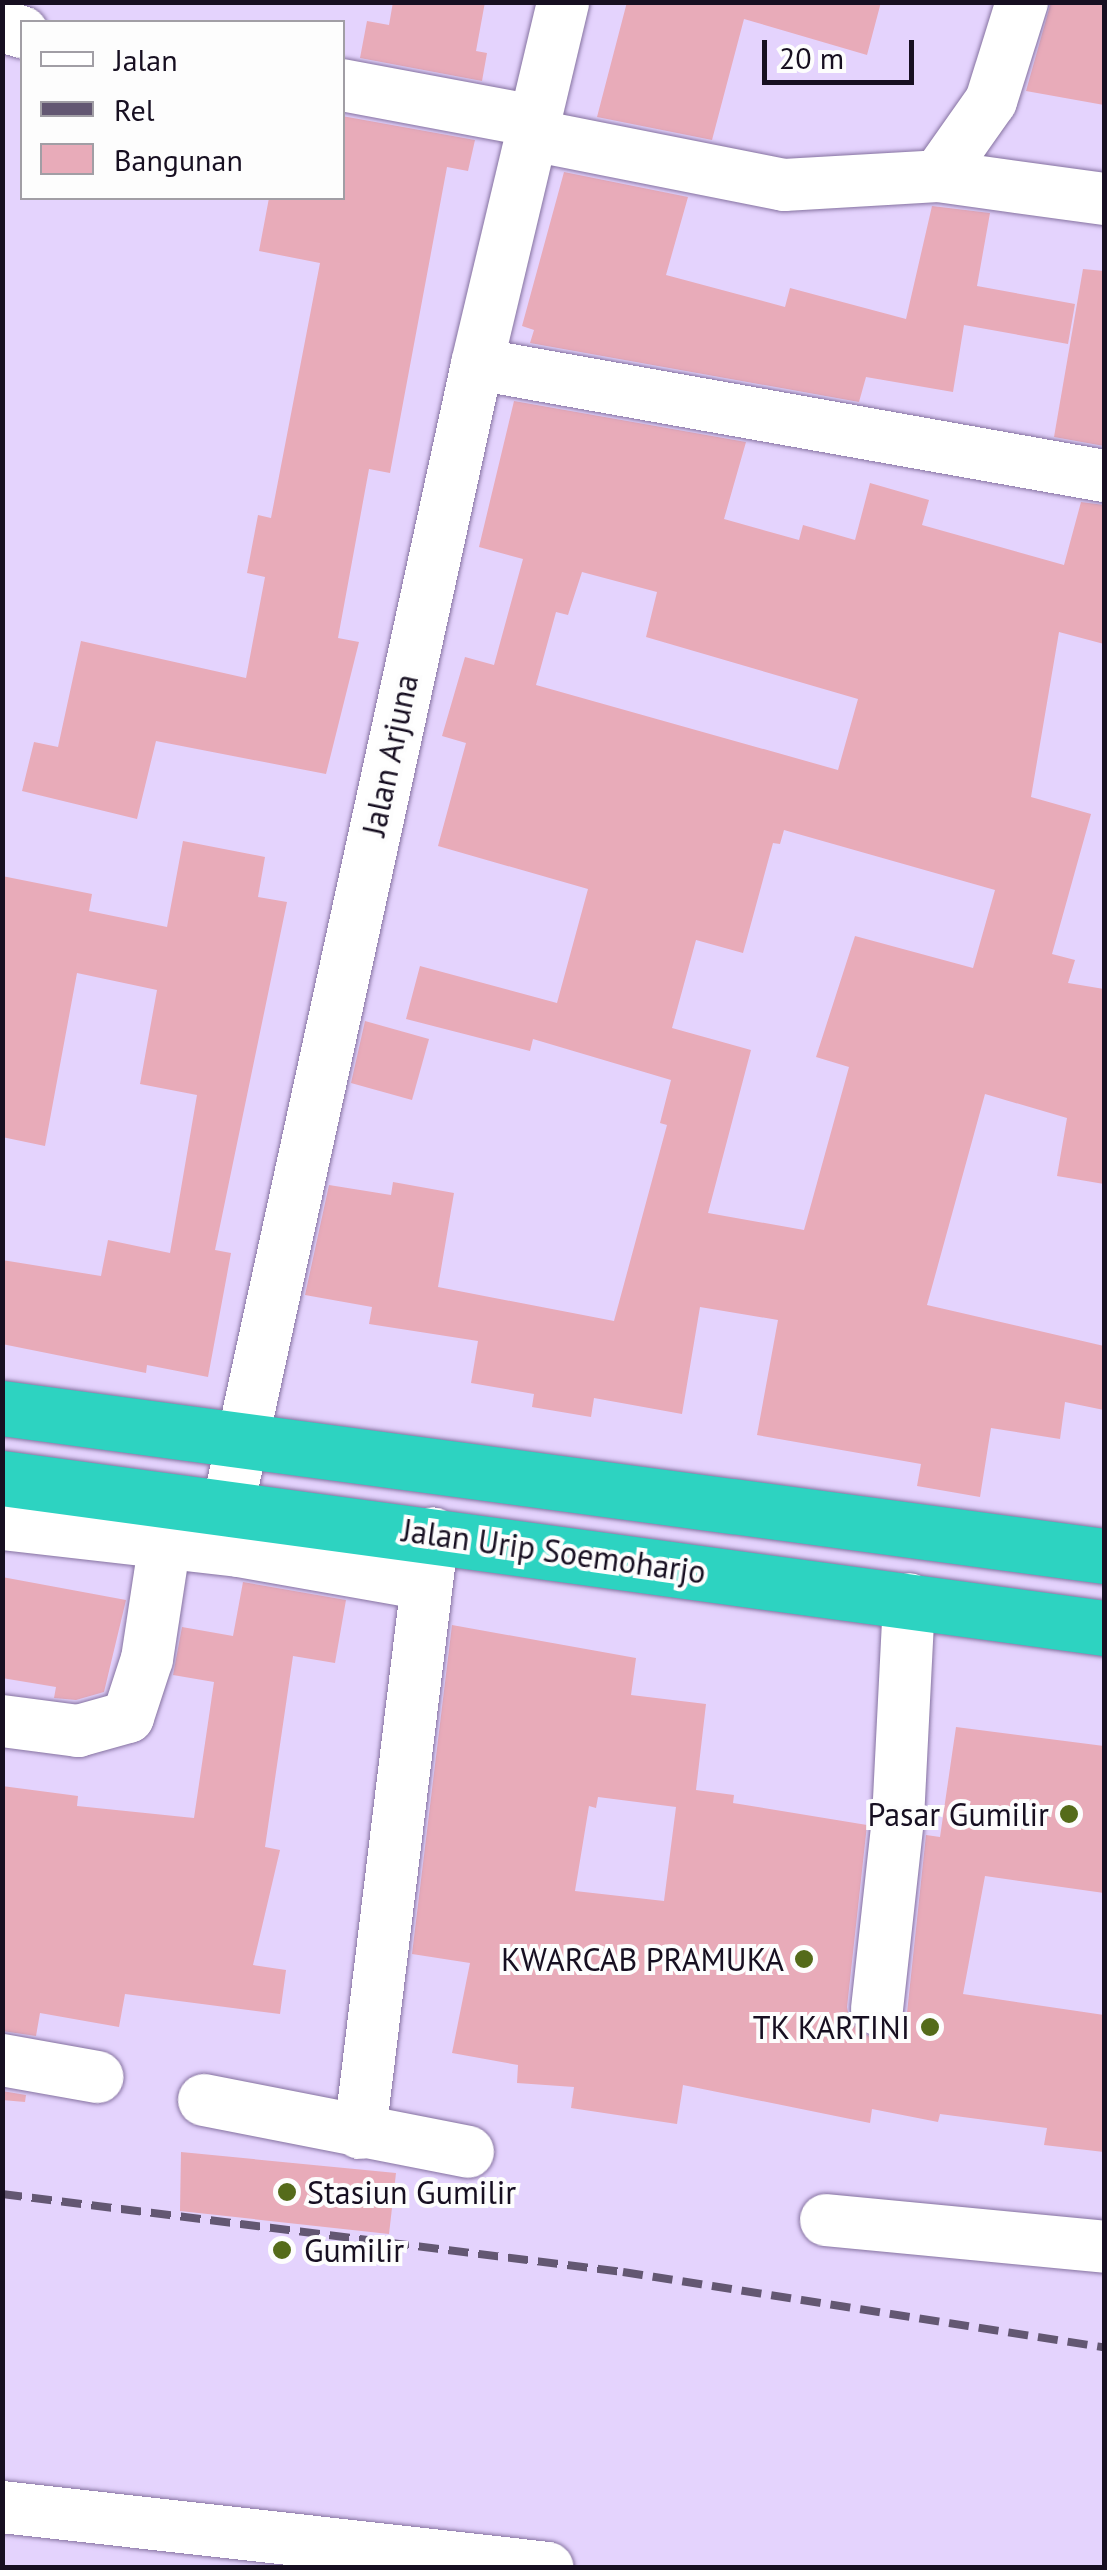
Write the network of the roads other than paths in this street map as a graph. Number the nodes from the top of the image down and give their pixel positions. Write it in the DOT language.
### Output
graph roads {
  1 [pos="563,2"];
  2 [pos="1022,2"];
  3 [pos="345,87"];
  4 [pos="533,128"];
  5 [pos="938,176"];
  6 [pos="1104,199"];
  7 [pos="476,364"];
  8 [pos="1104,476"];
  9 [pos="2,1389"];
  10 [pos="2,1408"];
  11 [pos="240,1434"];
  12 [pos="2,1478"];
  13 [pos="228,1510"];
  14 [pos="167,1523"];
  15 [pos="2,1524"];
  16 [pos="1104,1556"];
  17 [pos="429,1559"];
  18 [pos="908,1599"];
  19 [pos="1104,1628"];
  20 [pos="2,1721"];
  21 [pos="877,2008"];
  22 [pos="2,2060"];
  23 [pos="97,2077"];
  24 [pos="204,2100"];
  25 [pos="360,2133"];
  26 [pos="468,2152"];
  27 [pos="826,2220"];
  28 [pos="1104,2247"];
  29 [pos="2,2507"];
  30 [pos="548,2568"];
  1 -- 4 [label="street, Jalan Arjuna"];
  2 -- 5 [label="street"];
  3 -- 4 [label="street"];
  4 -- 5 [label="street"];
  4 -- 7 [label="street, Jalan Arjuna"];
  5 -- 6 [label="street"];
  7 -- 8 [label="street"];
  7 -- 11 [label="street, Jalan Arjuna"];
  9 -- 11 [label="street"];
  10 -- 11 [label="highway, Jalan Urip Soemoharjo"];
  11 -- 13 [label="street, Jalan Arjuna"];
  11 -- 16 [label="highway, Jalan Urip Soemoharjo"];
  12 -- 14 [label="highway, Jalan Urip Soemoharjo"];
  13 -- 14 [label="highway, Jalan Urip Soemoharjo"];
  13 -- 17 [label="highway, Jalan Urip Soemoharjo"];
  14 -- 15 [label="street"];
  14 -- 17 [label="street"];
  14 -- 20 [label="street"];
  17 -- 18 [label="highway, Jalan Urip Soemoharjo"];
  17 -- 25 [label="street"];
  18 -- 19 [label="highway, Jalan Urip Soemoharjo"];
  18 -- 21 [label="street"];
  22 -- 23 [label="street"];
  24 -- 25 [label="street"];
  25 -- 26 [label="street"];
  27 -- 28 [label="street"];
  29 -- 30 [label="street"];
}
